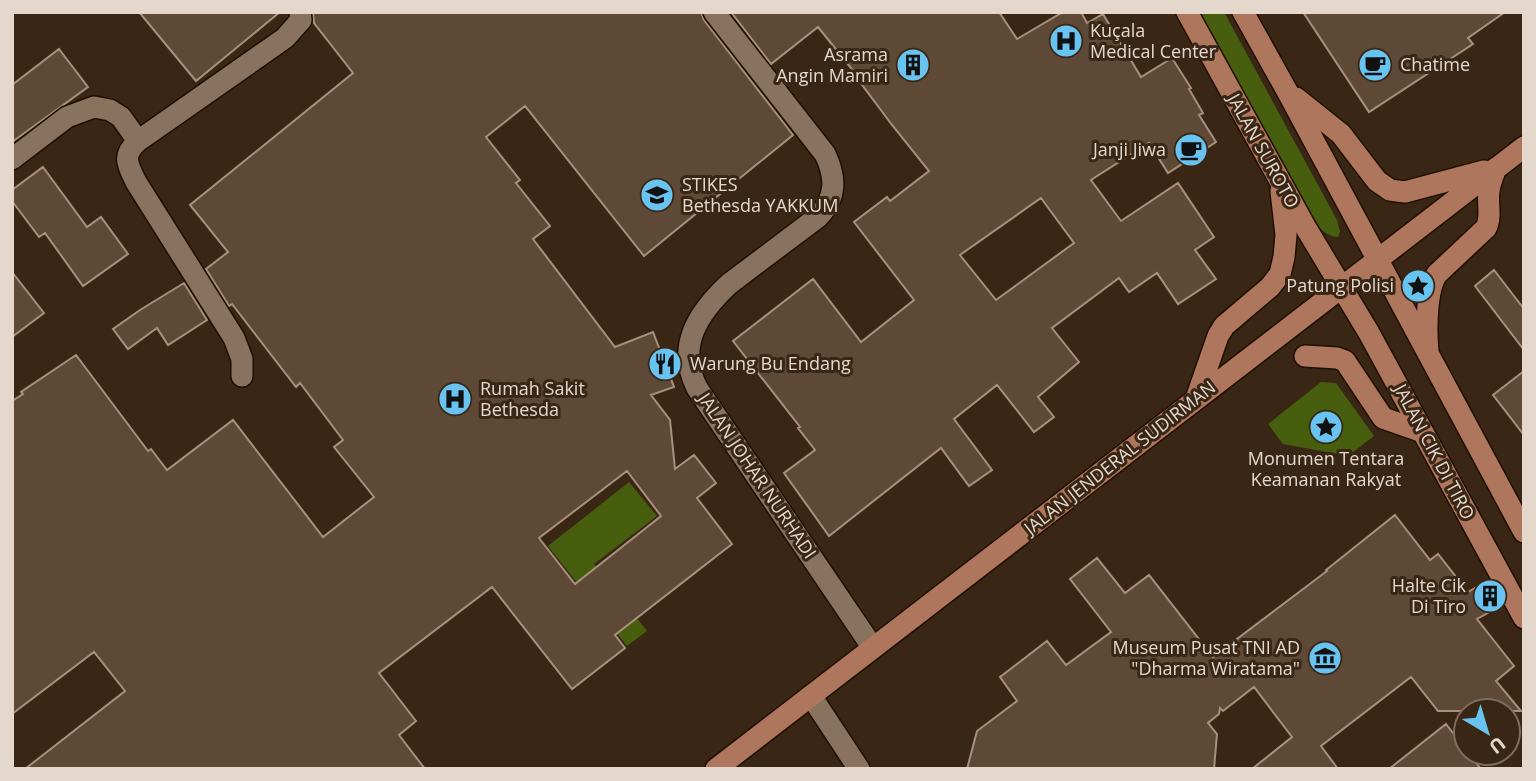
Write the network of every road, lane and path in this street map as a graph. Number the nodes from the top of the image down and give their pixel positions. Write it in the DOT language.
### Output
graph roads {
  1 [pos="300,12"];
  2 [pos="714,12"];
  3 [pos="1187,12"];
  4 [pos="1243,12"];
  5 [pos="1287,90"];
  6 [pos="138,141"];
  7 [pos="1524,147"];
  8 [pos="12,159"];
  9 [pos="1496,168"];
  10 [pos="1280,183"];
  11 [pos="1378,259"];
  12 [pos="1341,288"];
  13 [pos="1306,356"];
  14 [pos="1429,356"];
  15 [pos="242,376"];
  16 [pos="1196,400"];
  17 [pos="1423,432"];
  18 [pos="1524,532"];
  19 [pos="1524,618"];
  20 [pos="873,648"];
  21 [pos="811,696"];
  22 [pos="716,769"];
  23 [pos="859,769"];
  1 -- 6 [label="street"];
  2 -- 20 [label="street, JALAN JOHAR NURHADI"];
  3 -- 10 [label="main road, JALAN SUROTO"];
  4 -- 5 [label="main road"];
  5 -- 9 [label="main road"];
  5 -- 11 [label="main road"];
  6 -- 8 [label="street"];
  6 -- 15 [label="street"];
  7 -- 9 [label="main road, JALAN JENDERAL SUDIRMAN"];
  9 -- 11 [label="main road, JALAN JENDERAL SUDIRMAN"];
  9 -- 14 [label="main road"];
  10 -- 12 [label="main road, JALAN SUROTO"];
  10 -- 16 [label="main road"];
  11 -- 12 [label="main road, JALAN JENDERAL SUDIRMAN"];
  11 -- 14 [label="main road"];
  12 -- 16 [label="main road, JALAN JENDERAL SUDIRMAN"];
  12 -- 17 [label="main road, JALAN CIK DI TIRO"];
  13 -- 17 [label="main road"];
  14 -- 18 [label="main road"];
  16 -- 20 [label="main road, JALAN JENDERAL SUDIRMAN"];
  17 -- 19 [label="main road, JALAN CIK DI TIRO"];
  20 -- 21 [label="main road, JALAN JENDERAL SUDIRMAN"];
  21 -- 22 [label="main road, JALAN JENDERAL SUDIRMAN"];
  21 -- 23 [label="street"];
}
